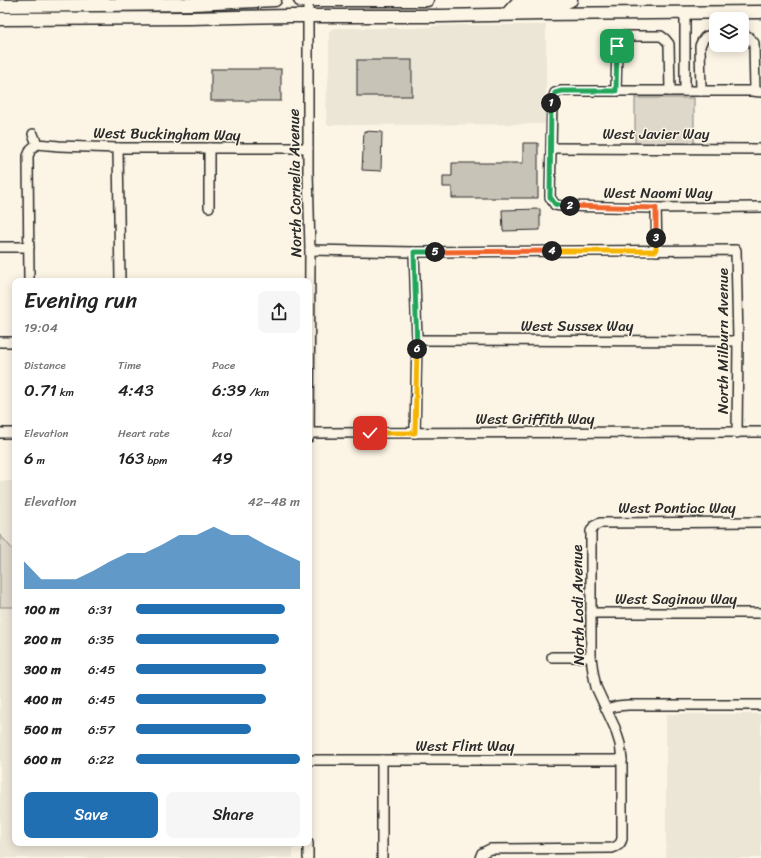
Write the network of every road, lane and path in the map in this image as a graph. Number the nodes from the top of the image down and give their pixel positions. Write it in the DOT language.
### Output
graph roads {
  1 [pos="275,0"];
  2 [pos="300,0"];
  3 [pos="308,0"];
  4 [pos="427,0"];
  5 [pos="571,0"];
  6 [pos="0,6"];
  7 [pos="761,12"];
  8 [pos="685,13"];
  9 [pos="507,14"];
  10 [pos="308,16"];
  11 [pos="0,19"];
  12 [pos="709,35"];
  13 [pos="749,39"];
  14 [pos="616,91"];
  15 [pos="670,91"];
  16 [pos="685,91"];
  17 [pos="701,91"];
  18 [pos="758,92"];
  19 [pos="33,134"];
  20 [pos="37,144"];
  21 [pos="118,148"];
  22 [pos="209,148"];
  23 [pos="308,148"];
  24 [pos="551,148"];
  25 [pos="761,149"];
  26 [pos="209,207"];
  27 [pos="761,207"];
  28 [pos="656,208"];
  29 [pos="0,247"];
  30 [pos="29,247"];
  31 [pos="310,250"];
  32 [pos="656,251"];
  33 [pos="414,252"];
  34 [pos="29,278"];
  35 [pos="120,278"];
  36 [pos="310,278"];
  37 [pos="417,340"];
  38 [pos="738,341"];
  39 [pos="0,342"];
  40 [pos="12,342"];
  41 [pos="761,432"];
  42 [pos="0,433"];
  43 [pos="12,433"];
  44 [pos="312,433"];
  45 [pos="415,433"];
  46 [pos="737,433"];
  47 [pos="761,522"];
  48 [pos="594,526"];
  49 [pos="591,613"];
  50 [pos="761,613"];
  51 [pos="552,657"];
  52 [pos="591,657"];
  53 [pos="761,705"];
  54 [pos="606,709"];
  55 [pos="312,760"];
  56 [pos="382,760"];
  57 [pos="622,760"];
  58 [pos="308,846"];
  59 [pos="550,848"];
  60 [pos="308,858"];
  61 [pos="382,858"];
  62 [pos="480,858"];
  63 [pos="550,858"];
  1 -- 6 [label="main road"];
  2 -- 3 [label="main road"];
  3 -- 4 [label="main road"];
  3 -- 10 [label="street, North Cornelia Avenue"];
  5 -- 9 [label="main road"];
  7 -- 8 [label="main road"];
  8 -- 9 [label="main road"];
  8 -- 16 [label="street"];
  9 -- 10 [label="main road"];
  10 -- 11 [label="main road"];
  10 -- 23 [label="street, North Cornelia Avenue"];
  12 -- 17 [label="street"];
  13 -- 18 [label="street"];
  14 -- 15 [label="street"];
  14 -- 15 [label="street"];
  14 -- 24 [label="street"];
  15 -- 16 [label="street"];
  16 -- 17 [label="street"];
  17 -- 18 [label="street"];
  19 -- 20 [label="street"];
  20 -- 21 [label="street, West Buckingham Way"];
  20 -- 30 [label="street"];
  21 -- 22 [label="street, West Buckingham Way"];
  21 -- 35 [label="street"];
  22 -- 23 [label="street, West Buckingham Way"];
  22 -- 26 [label="street"];
  23 -- 31 [label="street, North Cornelia Avenue"];
  24 -- 25 [label="street, West Javier Way"];
  24 -- 28 [label="street, West Naomi Way"];
  27 -- 28 [label="street, West Naomi Way"];
  28 -- 32 [label="street"];
  29 -- 30 [label="street"];
  30 -- 34 [label="street"];
  31 -- 33 [label="street"];
  31 -- 36 [label="street, North Cornelia Avenue"];
  32 -- 33 [label="street"];
  32 -- 38 [label="street, North Milburn Avenue"];
  33 -- 37 [label="street"];
  37 -- 38 [label="street, West Sussex Way"];
  37 -- 45 [label="street"];
  38 -- 46 [label="street, North Milburn Avenue"];
  39 -- 40 [label="street"];
  41 -- 46 [label="street, West Griffith Way"];
  42 -- 43 [label="street"];
  44 -- 45 [label="street, West Griffith Way"];
  45 -- 46 [label="street, West Griffith Way"];
  47 -- 48 [label="street, West Pontiac Way"];
  48 -- 49 [label="street, North Lodi Avenue"];
  49 -- 50 [label="street, West Saginaw Way"];
  49 -- 52 [label="street, North Lodi Avenue"];
  51 -- 52 [label="street"];
  52 -- 54 [label="street, North Lodi Avenue"];
  53 -- 54 [label="street"];
  54 -- 57 [label="street, North Lodi Avenue"];
  55 -- 56 [label="street, West Flint Way"];
  56 -- 57 [label="street, West Flint Way"];
  56 -- 61 [label="street"];
  57 -- 59 [label="street, North Lodi Avenue"];
  58 -- 60 [label="street"];
  59 -- 62 [label="street"];
  59 -- 63 [label="street"];
}
